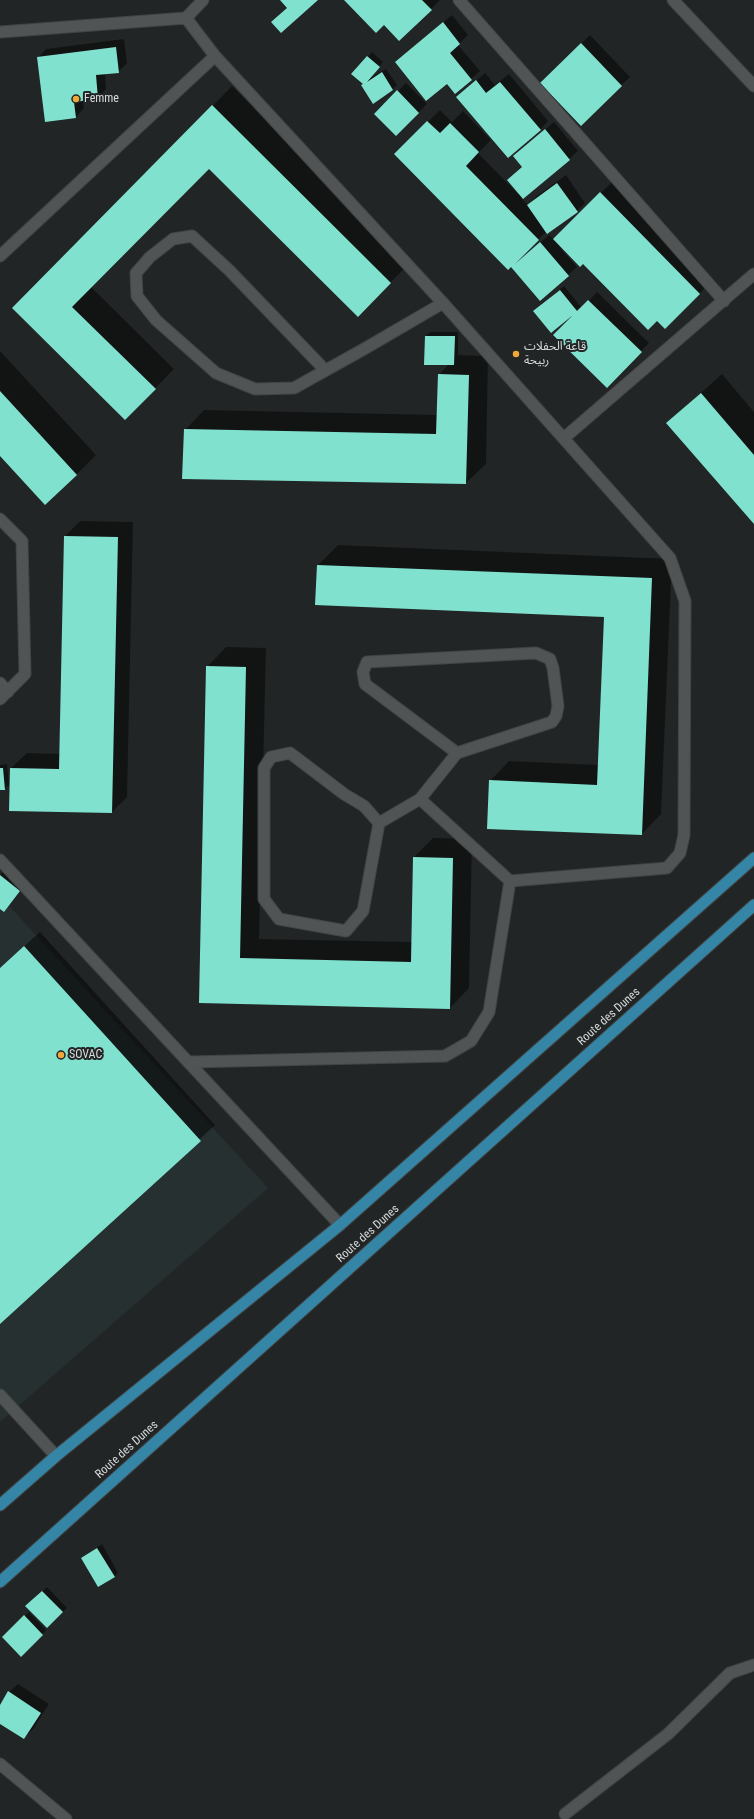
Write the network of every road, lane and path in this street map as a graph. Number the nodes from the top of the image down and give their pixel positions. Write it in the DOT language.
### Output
graph roads {
  1 [pos="202,0"];
  2 [pos="459,0"];
  3 [pos="673,0"];
  4 [pos="186,18"];
  5 [pos="0,32"];
  6 [pos="215,56"];
  7 [pos="754,86"];
  8 [pos="0,256"];
  9 [pos="754,274"];
  10 [pos="724,301"];
  11 [pos="443,303"];
  12 [pos="325,370"];
  13 [pos="564,438"];
  14 [pos="0,519"];
  15 [pos="0,683"];
  16 [pos="4,695"];
  17 [pos="457,753"];
  18 [pos="420,799"];
  19 [pos="379,823"];
  20 [pos="754,858"];
  21 [pos="0,860"];
  22 [pos="510,881"];
  23 [pos="754,905"];
  24 [pos="190,1062"];
  25 [pos="340,1225"];
  26 [pos="0,1395"];
  27 [pos="56,1456"];
  28 [pos="0,1505"];
  29 [pos="0,1582"];
  30 [pos="753,1667"];
  31 [pos="0,1764"];
  32 [pos="565,1814"];
  33 [pos="66,1819"];
  1 -- 4 [label="street"];
  2 -- 10 [label="street"];
  3 -- 7 [label="street"];
  4 -- 5 [label="street"];
  4 -- 6 [label="street"];
  6 -- 8 [label="street"];
  6 -- 11 [label="street"];
  9 -- 10 [label="street"];
  10 -- 13 [label="street"];
  11 -- 12 [label="street"];
  11 -- 13 [label="street"];
  12 -- 12 [label="street"];
  13 -- 22 [label="street"];
  14 -- 16 [label="street"];
  15 -- 16 [label="street"];
  17 -- 17 [label="street"];
  17 -- 18 [label="street"];
  18 -- 19 [label="street"];
  18 -- 22 [label="street"];
  19 -- 19 [label="street"];
  20 -- 25 [label="main road, Route des Dunes"];
  21 -- 24 [label="street"];
  22 -- 24 [label="street"];
  23 -- 29 [label="main road, Route des Dunes"];
  24 -- 25 [label="street"];
  25 -- 27 [label="main road, Route des Dunes"];
  26 -- 27 [label="street"];
  27 -- 28 [label="main road, Route des Dunes"];
  30 -- 32 [label="street"];
  31 -- 33 [label="street"];
}
